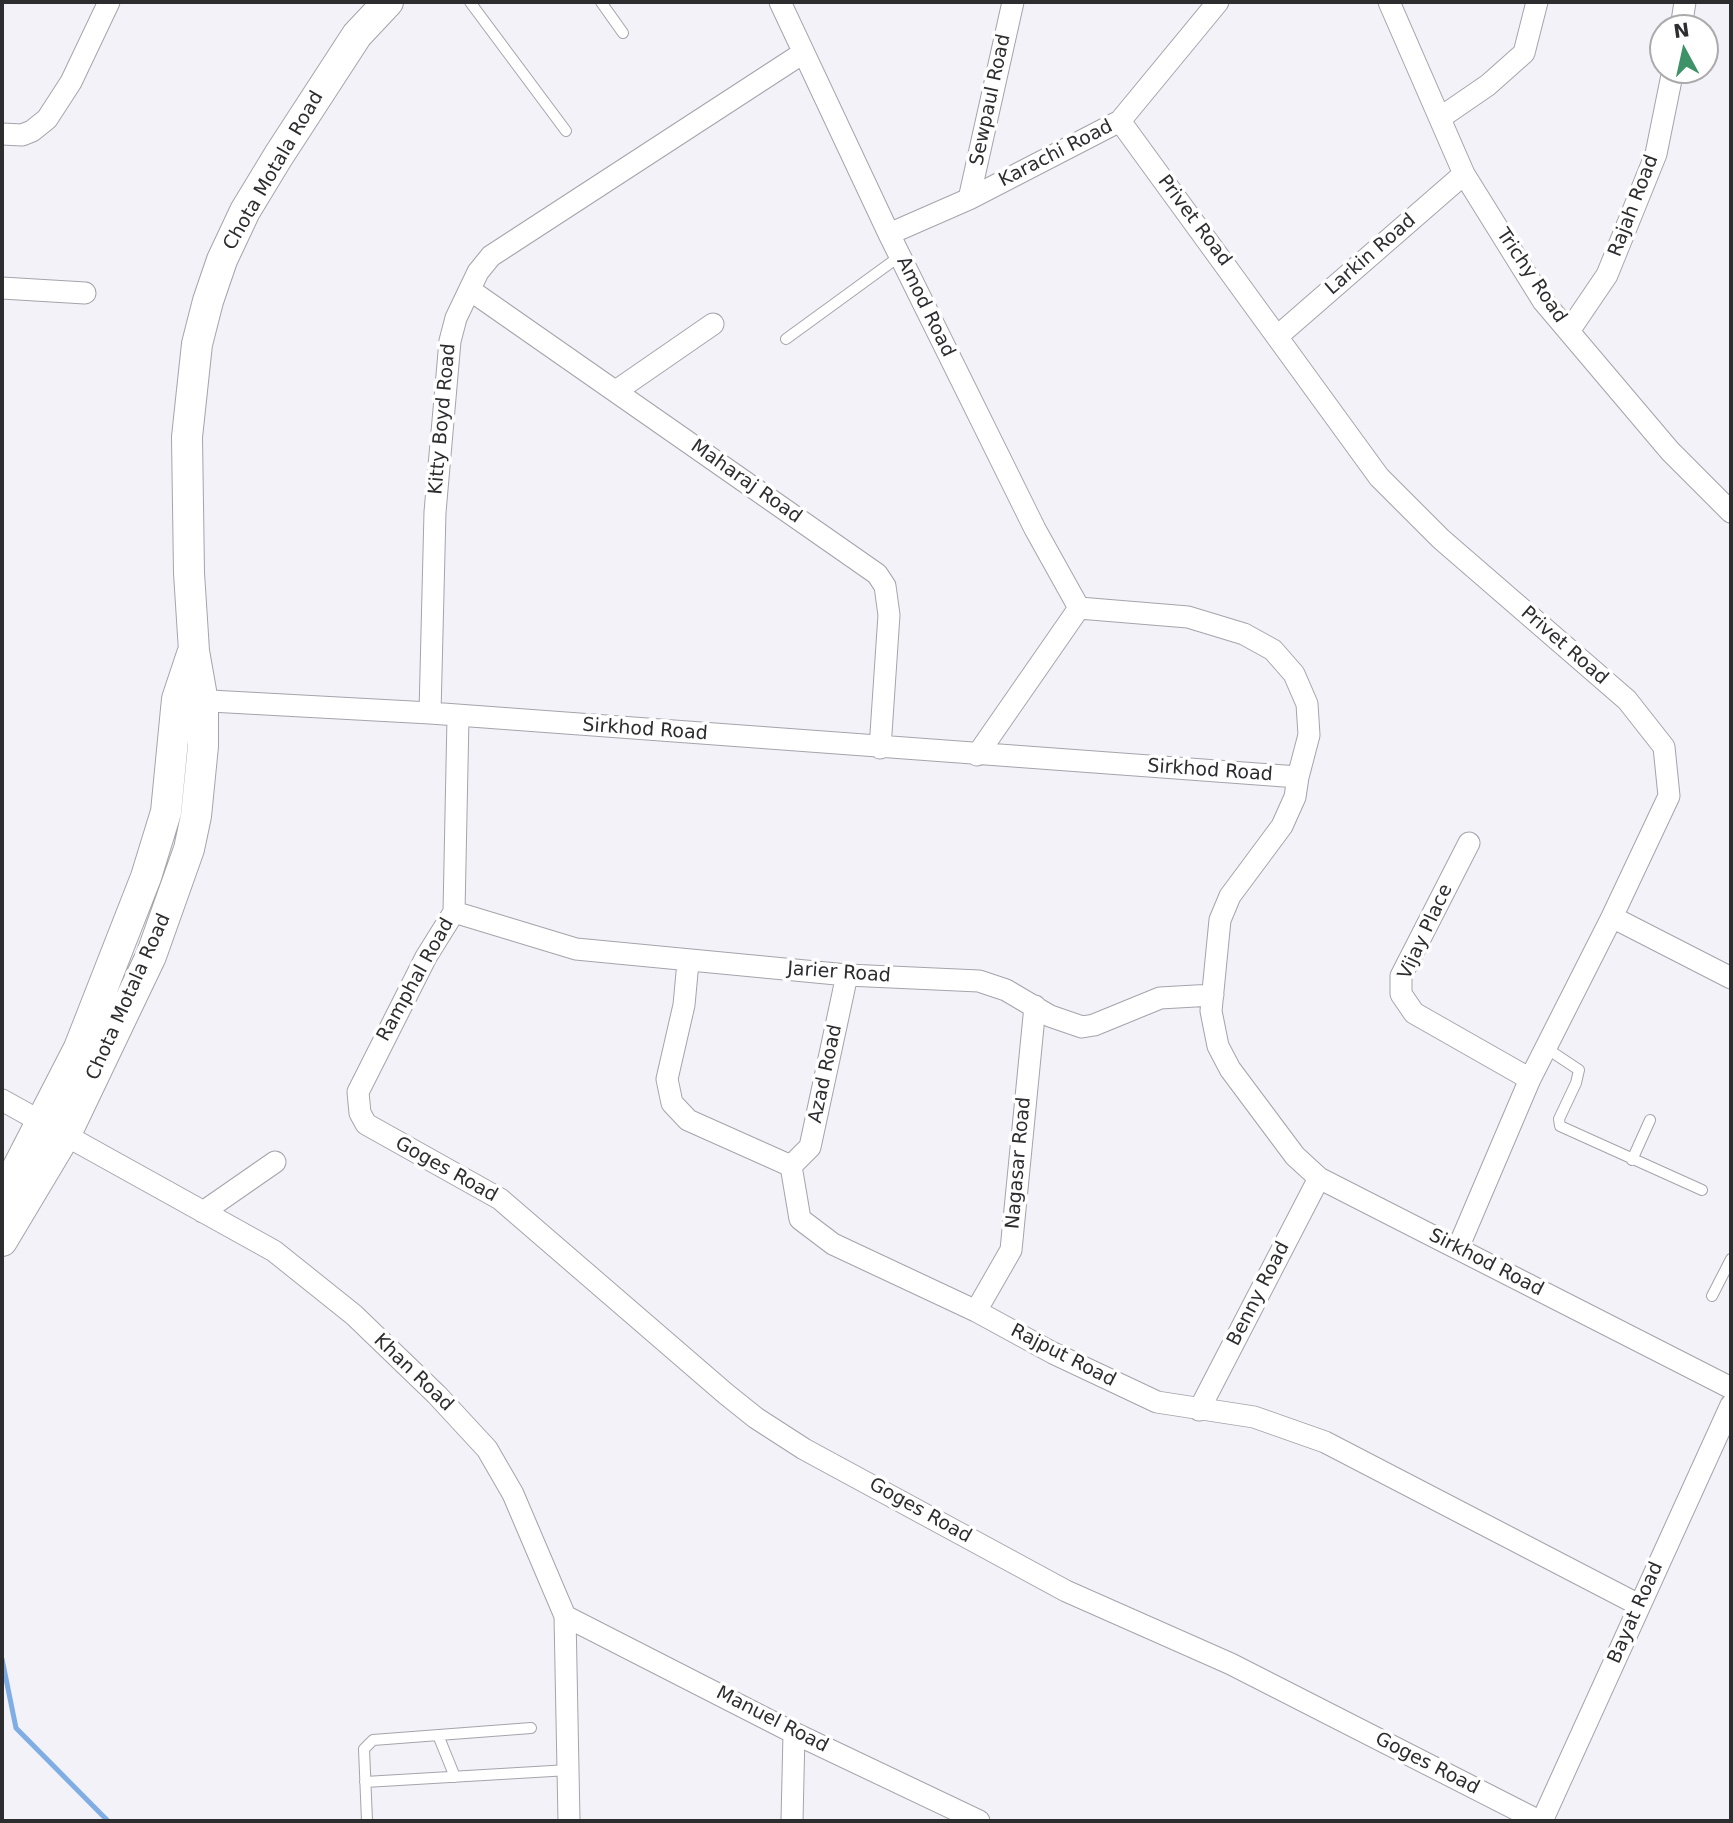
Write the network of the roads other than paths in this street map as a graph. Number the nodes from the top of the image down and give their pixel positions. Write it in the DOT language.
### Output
graph roads {
  1 [pos="110,2"];
  2 [pos="388,2"];
  3 [pos="470,2"];
  4 [pos="601,2"];
  5 [pos="780,2"];
  6 [pos="1013,2"];
  7 [pos="1218,2"];
  8 [pos="1389,2"];
  9 [pos="1537,2"];
  10 [pos="623,33"];
  11 [pos="803,53"];
  12 [pos="1670,84"];
  13 [pos="1440,118"];
  14 [pos="1119,121"];
  15 [pos="566,131"];
  16 [pos="2,134"];
  17 [pos="1464,174"];
  18 [pos="969,199"];
  19 [pos="889,234"];
  20 [pos="900,257"];
  21 [pos="2,288"];
  22 [pos="470,290"];
  23 [pos="85,293"];
  24 [pos="713,324"];
  25 [pos="1569,331"];
  26 [pos="1279,335"];
  27 [pos="786,339"];
  28 [pos="616,391"];
  29 [pos="1731,512"];
  30 [pos="1079,608"];
  31 [pos="190,700"];
  32 [pos="430,713"];
  33 [pos="458,717"];
  34 [pos="880,748"];
  35 [pos="977,755"];
  36 [pos="1298,777"];
  37 [pos="1469,843"];
  38 [pos="454,912"];
  39 [pos="1612,917"];
  40 [pos="688,962"];
  41 [pos="847,975"];
  42 [pos="1731,978"];
  43 [pos="1213,995"];
  44 [pos="1035,1006"];
  45 [pos="1546,1048"];
  46 [pos="1530,1079"];
  47 [pos="2,1101"];
  48 [pos="360,1113"];
  49 [pos="1650,1120"];
  50 [pos="53,1128"];
  51 [pos="1632,1160"];
  52 [pos="275,1162"];
  53 [pos="791,1166"];
  54 [pos="1319,1178"];
  55 [pos="1702,1190"];
  56 [pos="2,1198"];
  57 [pos="203,1212"];
  58 [pos="2,1241"];
  59 [pos="1458,1248"];
  60 [pos="1731,1259"];
  61 [pos="1712,1296"];
  62 [pos="976,1311"];
  63 [pos="1731,1388"];
  64 [pos="1731,1405"];
  65 [pos="1199,1410"];
  66 [pos="1639,1605"];
  67 [pos="565,1616"];
  68 [pos="531,1728"];
  69 [pos="794,1732"];
  70 [pos="438,1735"];
  71 [pos="569,1770"];
  72 [pos="455,1777"];
  73 [pos="365,1782"];
  74 [pos="366,1821"];
  75 [pos="569,1821"];
  76 [pos="792,1821"];
  77 [pos="979,1821"];
  78 [pos="1541,1821"];
  1 -- 16 [label="street"];
  2 -- 31 [label="street, Chota Motala Road"];
  3 -- 15 [label="lane"];
  4 -- 10 [label="lane"];
  5 -- 11 [label="street, Amod Road"];
  6 -- 18 [label="street, Sewpaul Road"];
  7 -- 14 [label="street, Karachi Road"];
  8 -- 13 [label="street, Trichy Road"];
  9 -- 13 [label="street"];
  11 -- 19 [label="street, Amod Road"];
  11 -- 22 [label="street, Kitty Boyd Road"];
  12 -- 25 [label="street, Rajah Road"];
  13 -- 17 [label="street, Trichy Road"];
  14 -- 18 [label="street, Karachi Road"];
  14 -- 26 [label="street, Privet Road"];
  17 -- 25 [label="street, Trichy Road"];
  17 -- 26 [label="street, Larkin Road"];
  18 -- 19 [label="street, Karachi Road"];
  19 -- 20 [label="street, Amod Road"];
  20 -- 27 [label="lane"];
  20 -- 30 [label="street, Amod Road"];
  21 -- 23 [label="street"];
  22 -- 28 [label="street, Maharaj Road"];
  22 -- 32 [label="street, Kitty Boyd Road"];
  24 -- 28 [label="street"];
  25 -- 29 [label="street, Trichy Road"];
  26 -- 39 [label="street, Privet Road"];
  28 -- 34 [label="street, Maharaj Road"];
  30 -- 35 [label="street"];
  30 -- 36 [label="street"];
  31 -- 32 [label="street, Sirkhod Road"];
  31 -- 50 [label="street, Chota Motala Road"];
  32 -- 33 [label="street, Sirkhod Road"];
  33 -- 34 [label="street, Sirkhod Road"];
  33 -- 38 [label="street, Ramphal Road"];
  34 -- 35 [label="street, Sirkhod Road"];
  35 -- 36 [label="street, Sirkhod Road"];
  36 -- 43 [label="street, Sirkhod Road"];
  37 -- 46 [label="street, Vijay Place"];
  38 -- 40 [label="street, Jarier Road"];
  38 -- 48 [label="street, Ramphal Road"];
  39 -- 42 [label="street"];
  39 -- 45 [label="street, Privet Road"];
  40 -- 41 [label="street, Jarier Road"];
  40 -- 53 [label="street"];
  41 -- 44 [label="street, Jarier Road"];
  41 -- 53 [label="street, Azad Road"];
  43 -- 44 [label="street, Jarier Road"];
  43 -- 54 [label="street, Sirkhod Road"];
  44 -- 62 [label="street, Nagasar Road"];
  45 -- 46 [label="street, Privet Road"];
  45 -- 51 [label="lane"];
  46 -- 59 [label="street, Privet Road"];
  47 -- 50 [label="street, Khan Road"];
  48 -- 78 [label="street, Goges Road"];
  49 -- 51 [label="lane"];
  50 -- 56 [label="street, Chota Motala Road"];
  50 -- 57 [label="street, Khan Road"];
  50 -- 58 [label="street, Chota Motala Road"];
  51 -- 55 [label="lane"];
  52 -- 57 [label="street"];
  53 -- 62 [label="street, Rajput Road"];
  54 -- 59 [label="street, Sirkhod Road"];
  54 -- 65 [label="street, Benny Road"];
  57 -- 67 [label="street, Khan Road"];
  59 -- 63 [label="street, Sirkhod Road"];
  60 -- 61 [label="lane"];
  62 -- 65 [label="street, Rajput Road"];
  64 -- 66 [label="street, Bayat Road"];
  65 -- 66 [label="street, Rajput Road"];
  66 -- 78 [label="street, Bayat Road"];
  67 -- 69 [label="street, Manuel Road"];
  67 -- 71 [label="street, Khan Road"];
  68 -- 70 [label="lane"];
  69 -- 76 [label="street"];
  69 -- 77 [label="street, Manuel Road"];
  70 -- 72 [label="lane"];
  70 -- 73 [label="lane"];
  71 -- 72 [label="lane"];
  71 -- 75 [label="street, Khan Road"];
  72 -- 73 [label="lane"];
  73 -- 74 [label="lane"];
}
